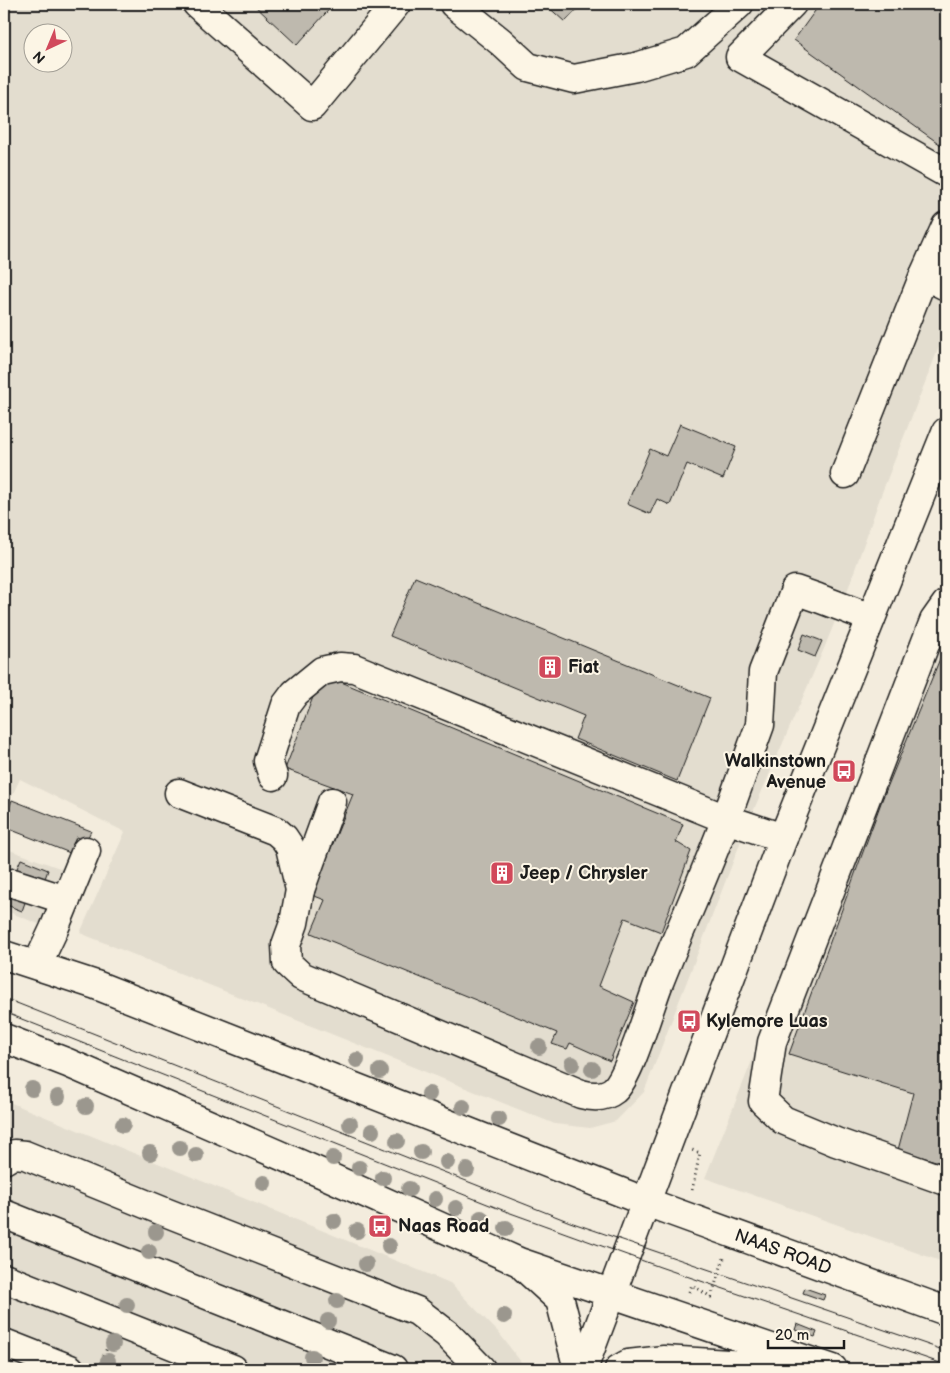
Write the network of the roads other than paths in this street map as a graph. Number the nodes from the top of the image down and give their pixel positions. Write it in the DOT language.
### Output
graph roads {
  1 [pos="197,4"];
  2 [pos="396,4"];
  3 [pos="454,4"];
  4 [pos="739,4"];
  5 [pos="792,4"];
  6 [pos="946,173"];
  7 [pos="946,226"];
  8 [pos="935,281"];
  9 [pos="946,432"];
  10 [pos="845,474"];
  11 [pos="946,604"];
  12 [pos="871,618"];
  13 [pos="273,776"];
  14 [pos="180,793"];
  15 [pos="332,802"];
  16 [pos="726,819"];
  17 [pos="783,838"];
  18 [pos="86,851"];
  19 [pos="13,883"];
  20 [pos="300,890"];
  21 [pos="66,900"];
  22 [pos="4,955"];
  23 [pos="36,965"];
  24 [pos="4,1038"];
  25 [pos="4,1160"];
  26 [pos="946,1181"];
  27 [pos="646,1202"];
  28 [pos="4,1214"];
  29 [pos="519,1262"];
  30 [pos="4,1278"];
  31 [pos="611,1293"];
  32 [pos="946,1312"];
  33 [pos="4,1343"];
  34 [pos="70,1369"];
  35 [pos="233,1369"];
  36 [pos="392,1369"];
  37 [pos="481,1369"];
  38 [pos="578,1369"];
  39 [pos="582,1369"];
  40 [pos="619,1369"];
  41 [pos="762,1369"];
  42 [pos="833,1369"];
  1 -- 2 [label="main road"];
  3 -- 4 [label="main road"];
  5 -- 6 [label="main road"];
  7 -- 8 [label="main road"];
  8 -- 10 [label="main road"];
  9 -- 12 [label="main road"];
  11 -- 26 [label="main road"];
  12 -- 16 [label="main road"];
  12 -- 17 [label="main road"];
  13 -- 16 [label="main road"];
  14 -- 20 [label="main road"];
  15 -- 20 [label="main road"];
  16 -- 17 [label="main road"];
  16 -- 20 [label="main road"];
  17 -- 27 [label="main road"];
  18 -- 21 [label="main road"];
  19 -- 21 [label="main road"];
  21 -- 23 [label="main road"];
  22 -- 23 [label="main road, NAAS ROAD"];
  23 -- 27 [label="main road, NAAS ROAD"];
  24 -- 29 [label="main road"];
  25 -- 37 [label="main road"];
  27 -- 31 [label="main road"];
  27 -- 32 [label="main road, NAAS ROAD"];
  28 -- 36 [label="main road"];
  29 -- 31 [label="main road"];
  29 -- 38 [label="main road"];
  30 -- 35 [label="main road"];
  31 -- 39 [label="main road"];
  31 -- 42 [label="main road"];
  33 -- 34 [label="main road"];
  40 -- 41 [label="main road"];
}
